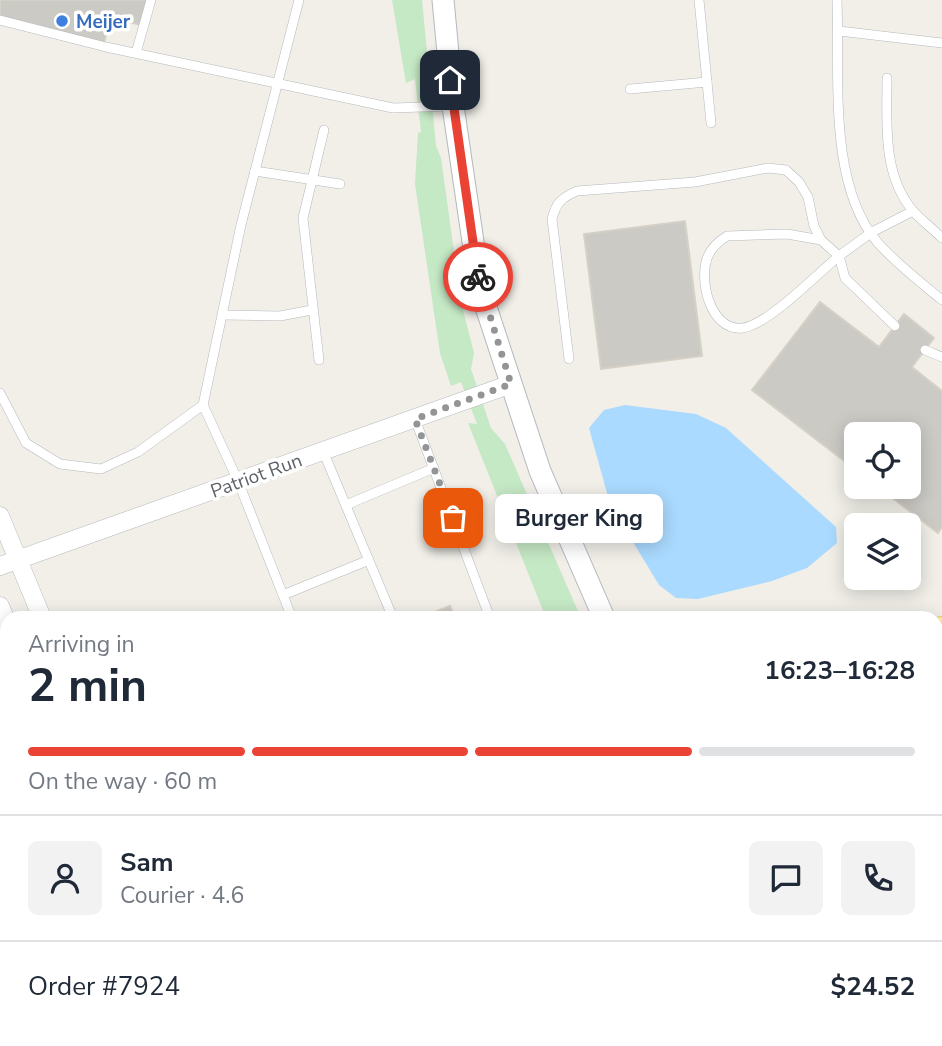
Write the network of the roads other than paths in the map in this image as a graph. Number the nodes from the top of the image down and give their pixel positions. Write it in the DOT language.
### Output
graph roads {
  1 [pos="150,0"];
  2 [pos="299,0"];
  3 [pos="443,0"];
  4 [pos="699,0"];
  5 [pos="837,0"];
  6 [pos="0,20"];
  7 [pos="839,31"];
  8 [pos="942,43"];
  9 [pos="136,53"];
  10 [pos="887,78"];
  11 [pos="707,82"];
  12 [pos="278,83"];
  13 [pos="630,89"];
  14 [pos="453,106"];
  15 [pos="711,124"];
  16 [pos="324,130"];
  17 [pos="255,171"];
  18 [pos="311,181"];
  19 [pos="340,184"];
  20 [pos="913,211"];
  21 [pos="872,232"];
  22 [pos="942,238"];
  23 [pos="821,240"];
  24 [pos="839,256"];
  25 [pos="942,299"];
  26 [pos="312,310"];
  27 [pos="223,315"];
  28 [pos="895,326"];
  29 [pos="925,350"];
  30 [pos="942,357"];
  31 [pos="569,359"];
  32 [pos="319,360"];
  33 [pos="511,384"];
  34 [pos="0,393"];
  35 [pos="203,405"];
  36 [pos="415,419"];
  37 [pos="323,451"];
  38 [pos="434,468"];
  39 [pos="238,481"];
  40 [pos="346,505"];
  41 [pos="0,516"];
  42 [pos="19,559"];
  43 [pos="369,560"];
  44 [pos="0,566"];
  45 [pos="283,595"];
  46 [pos="39,611"];
  47 [pos="289,611"];
  48 [pos="390,611"];
  49 [pos="487,611"];
  50 [pos="601,611"];
  1 -- 9 [label="lane"];
  2 -- 12 [label="lane"];
  3 -- 14 [label="street"];
  4 -- 11 [label="lane"];
  5 -- 7 [label="lane"];
  6 -- 9 [label="lane"];
  7 -- 8 [label="lane"];
  7 -- 21 [label="lane"];
  9 -- 12 [label="lane"];
  10 -- 20 [label="lane"];
  11 -- 13 [label="lane"];
  11 -- 15 [label="lane"];
  12 -- 14 [label="lane"];
  12 -- 17 [label="lane"];
  14 -- 33 [label="street"];
  16 -- 18 [label="lane"];
  17 -- 18 [label="lane"];
  17 -- 27 [label="lane"];
  18 -- 19 [label="lane"];
  18 -- 26 [label="lane"];
  20 -- 21 [label="lane"];
  20 -- 22 [label="lane"];
  21 -- 24 [label="lane"];
  21 -- 25 [label="lane"];
  23 -- 24 [label="lane"];
  23 -- 24 [label="lane"];
  23 -- 31 [label="lane"];
  24 -- 28 [label="lane"];
  26 -- 27 [label="lane"];
  26 -- 32 [label="lane"];
  27 -- 35 [label="lane"];
  29 -- 30 [label="lane"];
  33 -- 36 [label="street, Patriot Run"];
  33 -- 50 [label="street"];
  34 -- 35 [label="lane"];
  35 -- 39 [label="lane"];
  36 -- 37 [label="street, Patriot Run"];
  36 -- 38 [label="lane"];
  37 -- 39 [label="street, Patriot Run"];
  37 -- 40 [label="lane"];
  38 -- 40 [label="lane"];
  38 -- 49 [label="lane"];
  39 -- 42 [label="street, Patriot Run"];
  39 -- 45 [label="lane"];
  40 -- 43 [label="lane"];
  41 -- 42 [label="street"];
  42 -- 44 [label="street, Patriot Run"];
  42 -- 46 [label="street"];
  43 -- 45 [label="lane"];
  43 -- 48 [label="lane"];
  45 -- 47 [label="lane"];
}
